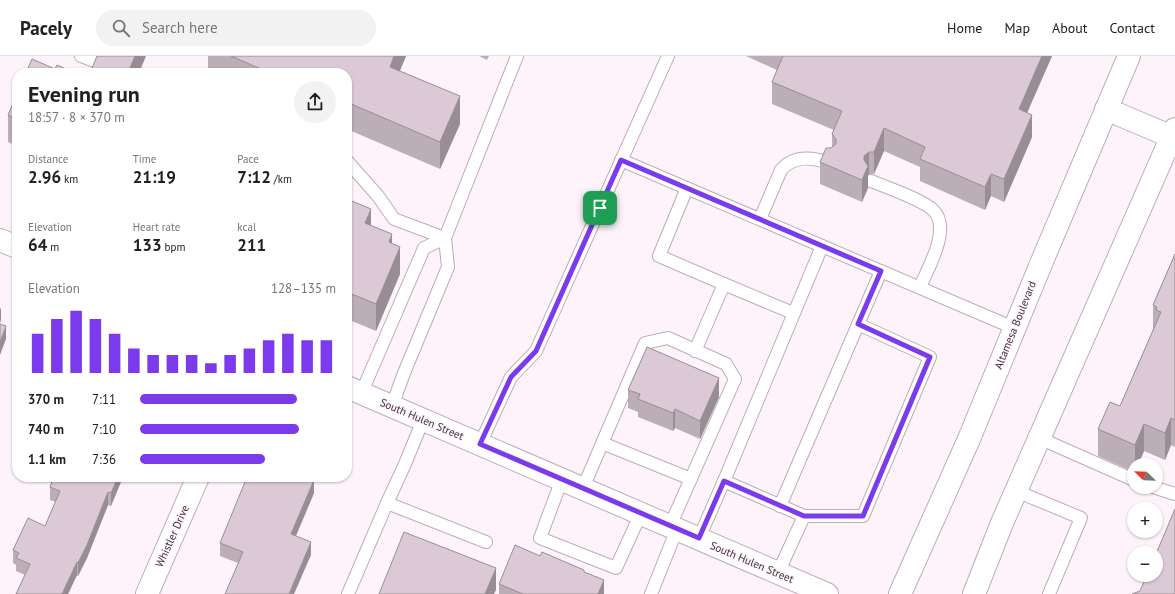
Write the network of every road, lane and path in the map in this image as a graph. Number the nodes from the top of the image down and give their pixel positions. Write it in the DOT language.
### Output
graph roads {
  1 [pos="81,56"];
  2 [pos="517,56"];
  3 [pos="668,56"];
  4 [pos="1129,56"];
  5 [pos="112,68"];
  6 [pos="1106,109"];
  7 [pos="1173,133"];
  8 [pos="621,160"];
  9 [pos="829,163"];
  10 [pos="352,167"];
  11 [pos="871,181"];
  12 [pos="687,188"];
  13 [pos="760,219"];
  14 [pos="445,238"];
  15 [pos="0,240"];
  16 [pos="12,245"];
  17 [pos="822,246"];
  18 [pos="881,271"];
  19 [pos="724,284"];
  20 [pos="920,287"];
  21 [pos="793,313"];
  22 [pos="858,324"];
  23 [pos="1014,328"];
  24 [pos="695,351"];
  25 [pos="354,390"];
  26 [pos="392,406"];
  27 [pos="423,420"];
  28 [pos="1040,438"];
  29 [pos="602,443"];
  30 [pos="480,444"];
  31 [pos="1127,477"];
  32 [pos="690,479"];
  33 [pos="562,480"];
  34 [pos="724,481"];
  35 [pos="196,482"];
  36 [pos="583,488"];
  37 [pos="1163,490"];
  38 [pos="1016,491"];
  39 [pos="1175,494"];
  40 [pos="387,503"];
  41 [pos="780,506"];
  42 [pos="641,514"];
  43 [pos="804,516"];
  44 [pos="674,528"];
  45 [pos="699,538"];
  46 [pos="486,542"];
  47 [pos="778,573"];
  48 [pos="147,594"];
  49 [pos="348,594"];
  50 [pos="652,594"];
  51 [pos="827,594"];
  52 [pos="900,594"];
  53 [pos="974,594"];
  54 [pos="1049,594"];
  1 -- 5 [label="lane"];
  2 -- 14 [label="lane"];
  3 -- 8 [label="lane"];
  4 -- 6 [label="main road, Altamesa Boulevard"];
  6 -- 7 [label="main road"];
  6 -- 23 [label="main road, Altamesa Boulevard"];
  7 -- 28 [label="main road"];
  8 -- 12 [label="lane"];
  8 -- 30 [label="lane"];
  9 -- 13 [label="lane"];
  10 -- 14 [label="lane"];
  11 -- 20 [label="lane"];
  12 -- 13 [label="lane"];
  12 -- 19 [label="lane"];
  13 -- 17 [label="lane"];
  14 -- 25 [label="lane"];
  14 -- 26 [label="lane"];
  15 -- 16 [label="main road"];
  17 -- 18 [label="lane"];
  17 -- 21 [label="lane"];
  18 -- 20 [label="lane"];
  18 -- 22 [label="lane"];
  19 -- 21 [label="lane"];
  19 -- 24 [label="lane"];
  20 -- 23 [label="lane"];
  21 -- 34 [label="lane"];
  22 -- 41 [label="lane"];
  22 -- 43 [label="lane"];
  23 -- 52 [label="main road, Altamesa Boulevard"];
  24 -- 29 [label="lane"];
  24 -- 32 [label="lane"];
  25 -- 26 [label="main road, South Hulen Street"];
  26 -- 27 [label="main road, South Hulen Street"];
  27 -- 30 [label="main road, South Hulen Street"];
  27 -- 40 [label="lane"];
  28 -- 31 [label="lane"];
  28 -- 38 [label="main road"];
  29 -- 32 [label="lane"];
  29 -- 36 [label="lane"];
  30 -- 33 [label="main road, South Hulen Street"];
  32 -- 44 [label="lane"];
  33 -- 36 [label="main road, South Hulen Street"];
  33 -- 42 [label="lane"];
  34 -- 41 [label="lane"];
  34 -- 45 [label="lane"];
  35 -- 48 [label="main road, Whistler Drive"];
  36 -- 42 [label="main road, South Hulen Street"];
  37 -- 39 [label="lane"];
  38 -- 53 [label="main road"];
  38 -- 54 [label="lane"];
  40 -- 46 [label="lane"];
  40 -- 49 [label="lane"];
  41 -- 43 [label="lane"];
  42 -- 44 [label="main road, South Hulen Street"];
  43 -- 47 [label="lane"];
  44 -- 45 [label="main road, South Hulen Street"];
  44 -- 50 [label="lane"];
  45 -- 47 [label="main road, South Hulen Street"];
  47 -- 51 [label="main road, South Hulen Street"];
}
